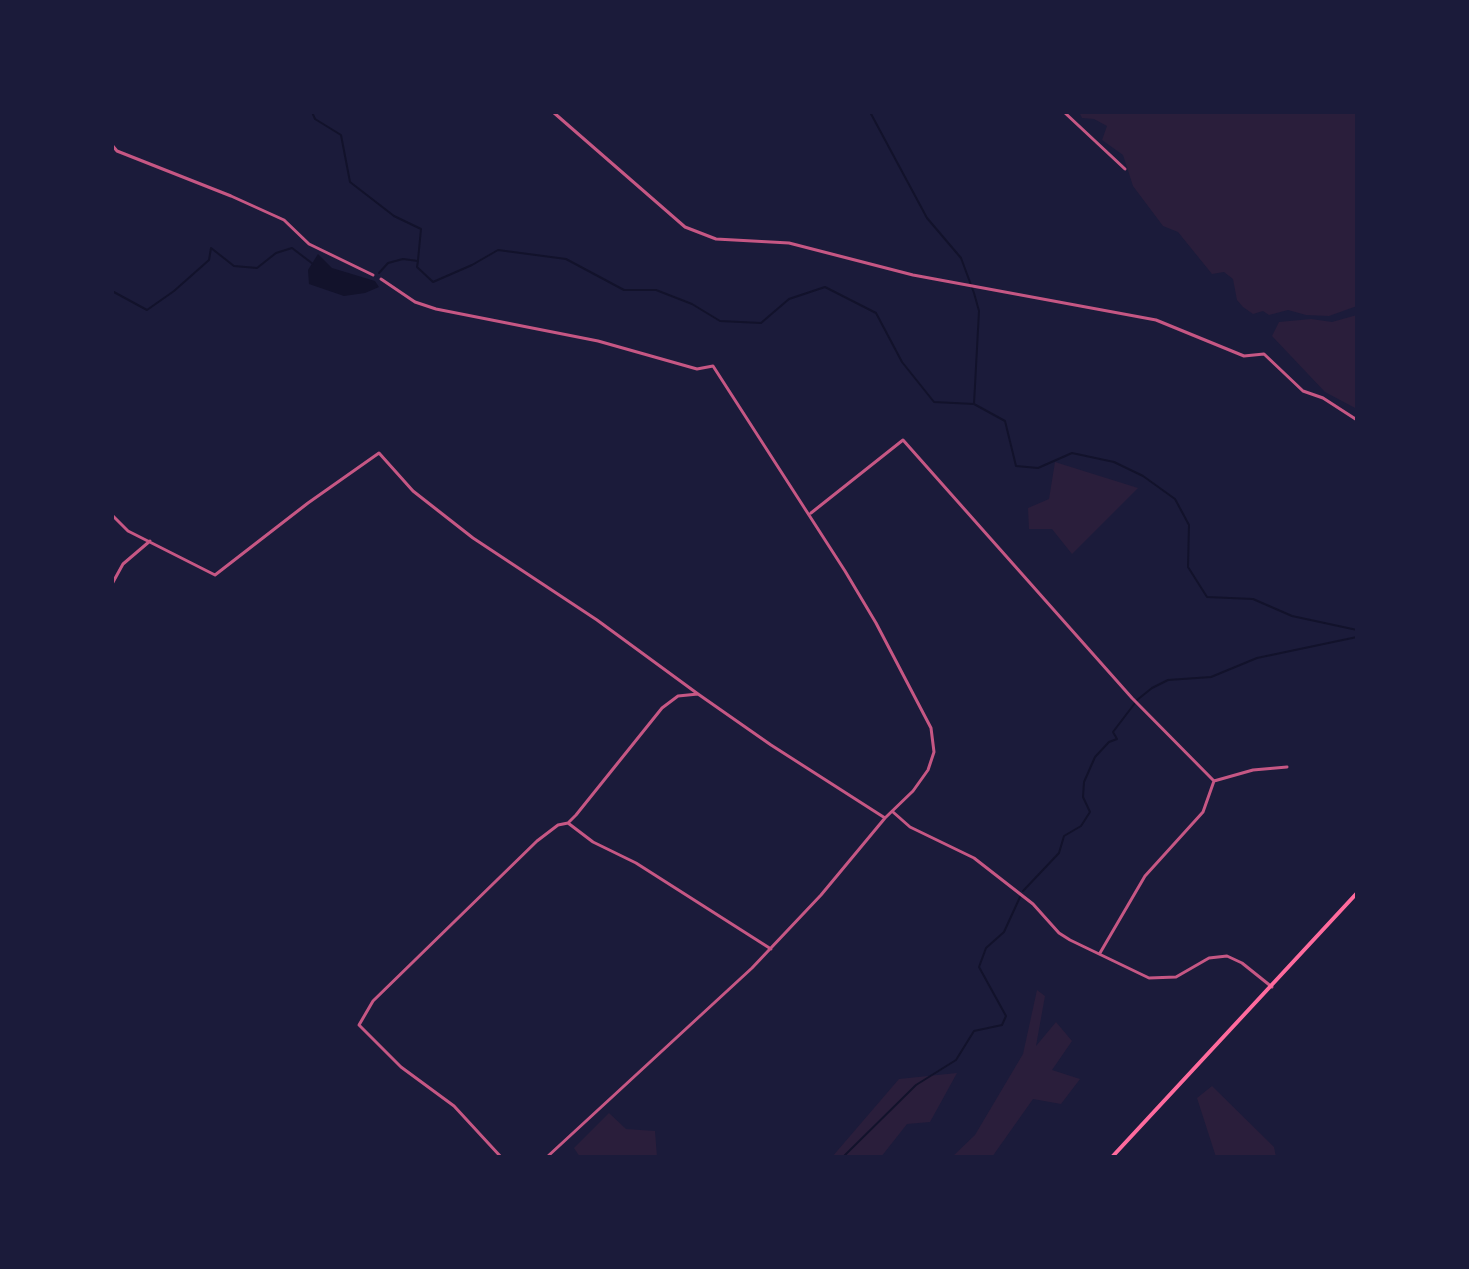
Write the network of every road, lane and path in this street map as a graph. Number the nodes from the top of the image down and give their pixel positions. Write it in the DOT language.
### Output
graph roads {
  1 [pos="553,112"];
  2 [pos="1064,112"];
  3 [pos="112,145"];
  4 [pos="1125,169"];
  5 [pos="373,275"];
  6 [pos="381,279"];
  7 [pos="1357,420"];
  8 [pos="811,513"];
  9 [pos="112,515"];
  10 [pos="150,541"];
  11 [pos="112,584"];
  12 [pos="698,694"];
  13 [pos="1287,767"];
  14 [pos="1214,781"];
  15 [pos="893,812"];
  16 [pos="885,818"];
  17 [pos="568,823"];
  18 [pos="1357,893"];
  19 [pos="771,949"];
  20 [pos="1100,953"];
  21 [pos="1272,987"];
  22 [pos="501,1157"];
  23 [pos="547,1157"];
  24 [pos="1112,1157"];
  1 -- 7 [label="street"];
  2 -- 4 [label="street"];
  3 -- 5 [label="street"];
  6 -- 8 [label="street"];
  8 -- 14 [label="street"];
  8 -- 15 [label="street"];
  9 -- 10 [label="street"];
  10 -- 11 [label="street"];
  10 -- 12 [label="street"];
  12 -- 16 [label="street"];
  12 -- 17 [label="street"];
  13 -- 14 [label="street"];
  14 -- 20 [label="street"];
  15 -- 16 [label="street"];
  15 -- 20 [label="street"];
  16 -- 19 [label="street"];
  17 -- 19 [label="street"];
  17 -- 22 [label="street"];
  18 -- 21 [label="main road"];
  19 -- 23 [label="street"];
  20 -- 21 [label="street"];
  21 -- 24 [label="main road"];
}
